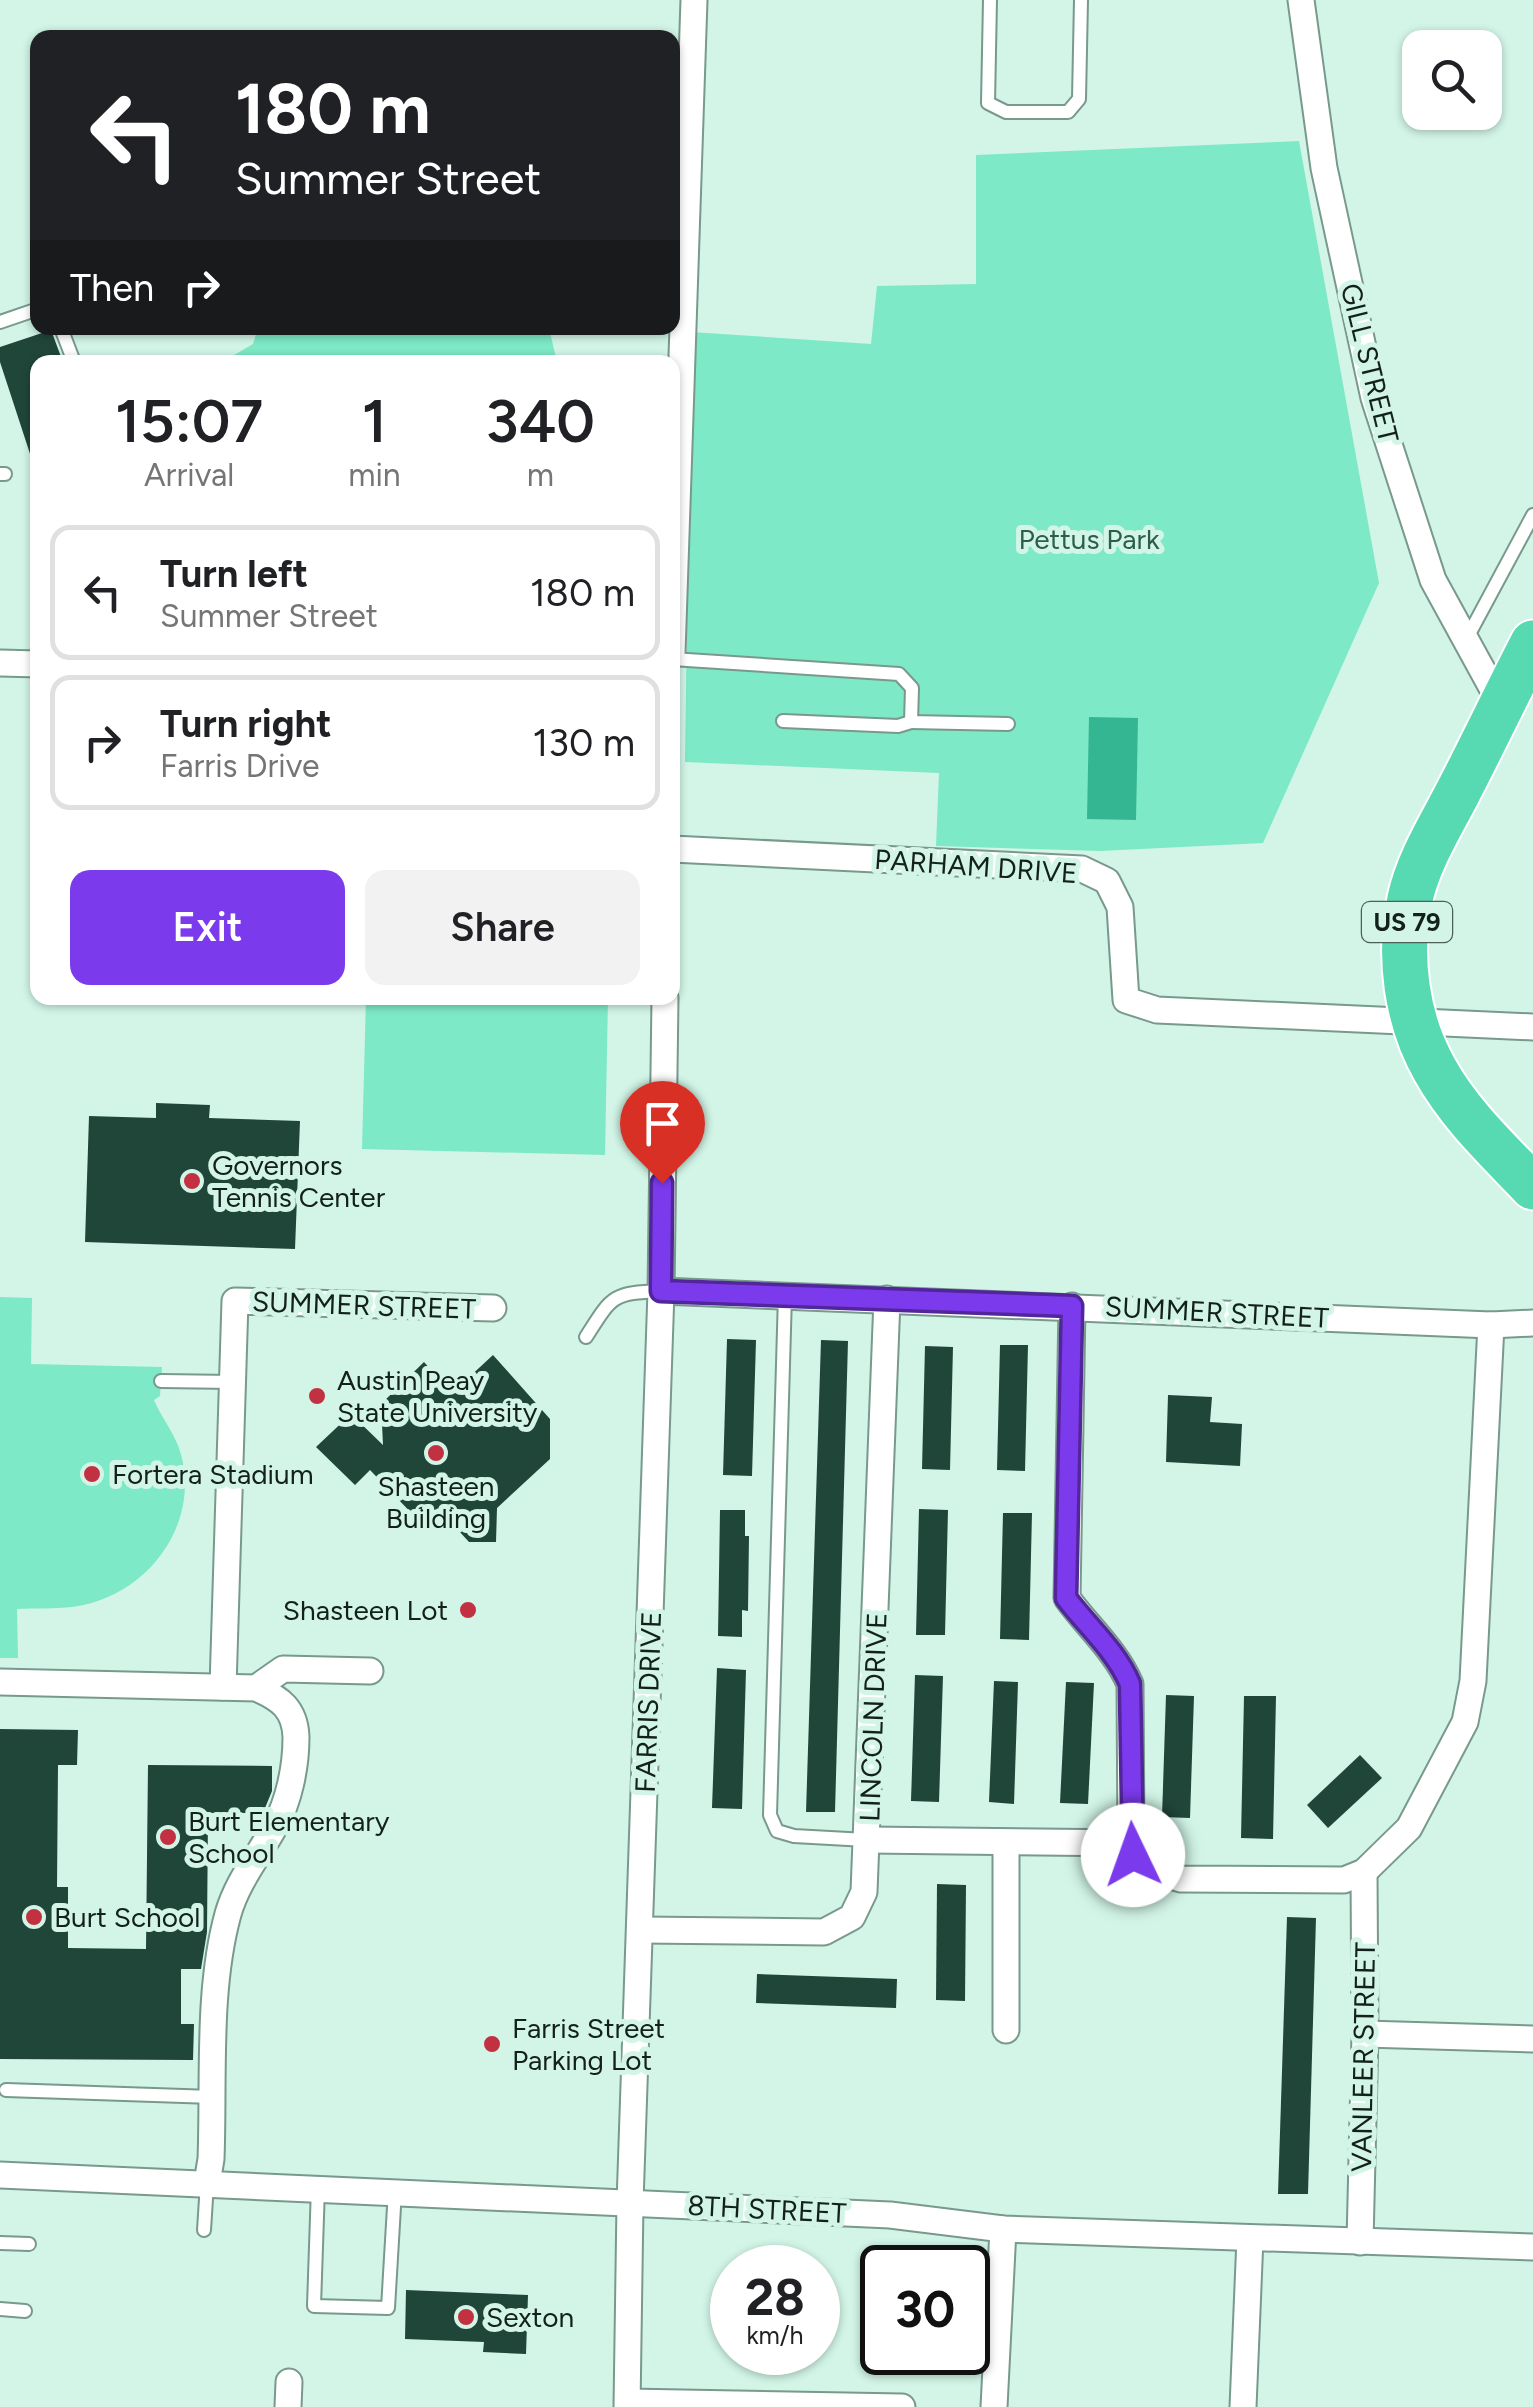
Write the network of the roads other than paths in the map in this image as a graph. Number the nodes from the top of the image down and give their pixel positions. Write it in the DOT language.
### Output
graph roads {
  1 [pos="694,0"];
  2 [pos="990,0"];
  3 [pos="1081,0"];
  4 [pos="1301,0"];
  5 [pos="30,312"];
  6 [pos="0,322"];
  7 [pos="680,417"];
  8 [pos="1533,514"];
  9 [pos="1467,638"];
  10 [pos="1530,656"];
  11 [pos="680,657"];
  12 [pos="0,663"];
  13 [pos="30,664"];
  14 [pos="1502,706"];
  15 [pos="784,720"];
  16 [pos="911,722"];
  17 [pos="1008,724"];
  18 [pos="680,849"];
  19 [pos="665,1005"];
  20 [pos="1412,1019"];
  21 [pos="1533,1027"];
  22 [pos="1533,1187"];
  23 [pos="661,1291"];
  24 [pos="785,1295"];
  25 [pos="886,1298"];
  26 [pos="1072,1306"];
  27 [pos="493,1308"];
  28 [pos="1491,1324"];
  29 [pos="1533,1324"];
  30 [pos="586,1337"];
  31 [pos="161,1381"];
  32 [pos="233,1382"];
  33 [pos="370,1671"];
  34 [pos="0,1682"];
  35 [pos="223,1687"];
  36 [pos="256,1688"];
  37 [pos="868,1840"];
  38 [pos="1006,1842"];
  39 [pos="1131,1843"];
  40 [pos="1364,1872"];
  41 [pos="641,1930"];
  42 [pos="1006,2030"];
  43 [pos="1365,2034"];
  44 [pos="1533,2038"];
  45 [pos="6,2090"];
  46 [pos="213,2097"];
  47 [pos="0,2174"];
  48 [pos="207,2184"];
  49 [pos="318,2187"];
  50 [pos="395,2190"];
  51 [pos="630,2203"];
  52 [pos="1003,2229"];
  53 [pos="204,2230"];
  54 [pos="1250,2238"];
  55 [pos="1360,2242"];
  56 [pos="0,2243"];
  57 [pos="29,2244"];
  58 [pos="1533,2247"];
  59 [pos="0,2310"];
  60 [pos="25,2310"];
  61 [pos="628,2404"];
  62 [pos="902,2407"];
  63 [pos="994,2407"];
  64 [pos="1243,2407"];
  1 -- 7 [label="street"];
  2 -- 3 [label="lane"];
  4 -- 9 [label="street, GILL STREET"];
  5 -- 6 [label="lane"];
  8 -- 9 [label="lane"];
  9 -- 14 [label="street, GILL STREET"];
  10 -- 14 [label="highway, US 79"];
  11 -- 16 [label="lane"];
  12 -- 13 [label="street"];
  14 -- 20 [label="highway, US 79"];
  15 -- 16 [label="lane"];
  16 -- 17 [label="lane"];
  18 -- 20 [label="street, PARHAM DRIVE"];
  19 -- 23 [label="street, FARRIS DRIVE"];
  20 -- 21 [label="street, PARHAM DRIVE"];
  20 -- 22 [label="highway, US 79"];
  23 -- 24 [label="street, SUMMER STREET"];
  23 -- 30 [label="lane"];
  23 -- 41 [label="street, FARRIS DRIVE"];
  24 -- 25 [label="street, SUMMER STREET"];
  24 -- 37 [label="lane"];
  25 -- 26 [label="street, SUMMER STREET"];
  25 -- 37 [label="street, LINCOLN DRIVE"];
  26 -- 28 [label="street, SUMMER STREET"];
  26 -- 39 [label="street"];
  27 -- 32 [label="street, SUMMER STREET"];
  28 -- 29 [label="street, SUMMER STREET"];
  28 -- 40 [label="street"];
  31 -- 32 [label="lane"];
  32 -- 35 [label="street"];
  33 -- 36 [label="street"];
  34 -- 35 [label="street"];
  35 -- 36 [label="street"];
  36 -- 46 [label="street"];
  37 -- 38 [label="street"];
  37 -- 41 [label="street, LINCOLN DRIVE"];
  38 -- 39 [label="street"];
  38 -- 42 [label="street"];
  39 -- 40 [label="street"];
  40 -- 43 [label="street, VANLEER STREET"];
  41 -- 51 [label="street, FARRIS DRIVE"];
  43 -- 44 [label="street"];
  43 -- 55 [label="street, VANLEER STREET"];
  45 -- 46 [label="lane"];
  46 -- 48 [label="street"];
  47 -- 48 [label="street, 8TH STREET"];
  48 -- 49 [label="street, 8TH STREET"];
  48 -- 53 [label="lane"];
  49 -- 50 [label="street, 8TH STREET"];
  49 -- 50 [label="lane"];
  50 -- 51 [label="street, 8TH STREET"];
  51 -- 52 [label="street, 8TH STREET"];
  51 -- 61 [label="street, FARRIS DRIVE"];
  52 -- 54 [label="street, 8TH STREET"];
  52 -- 63 [label="street"];
  54 -- 55 [label="street, 8TH STREET"];
  54 -- 64 [label="street"];
  55 -- 58 [label="street, 8TH STREET"];
  56 -- 57 [label="lane"];
  59 -- 60 [label="lane"];
  61 -- 62 [label="street"];
}
